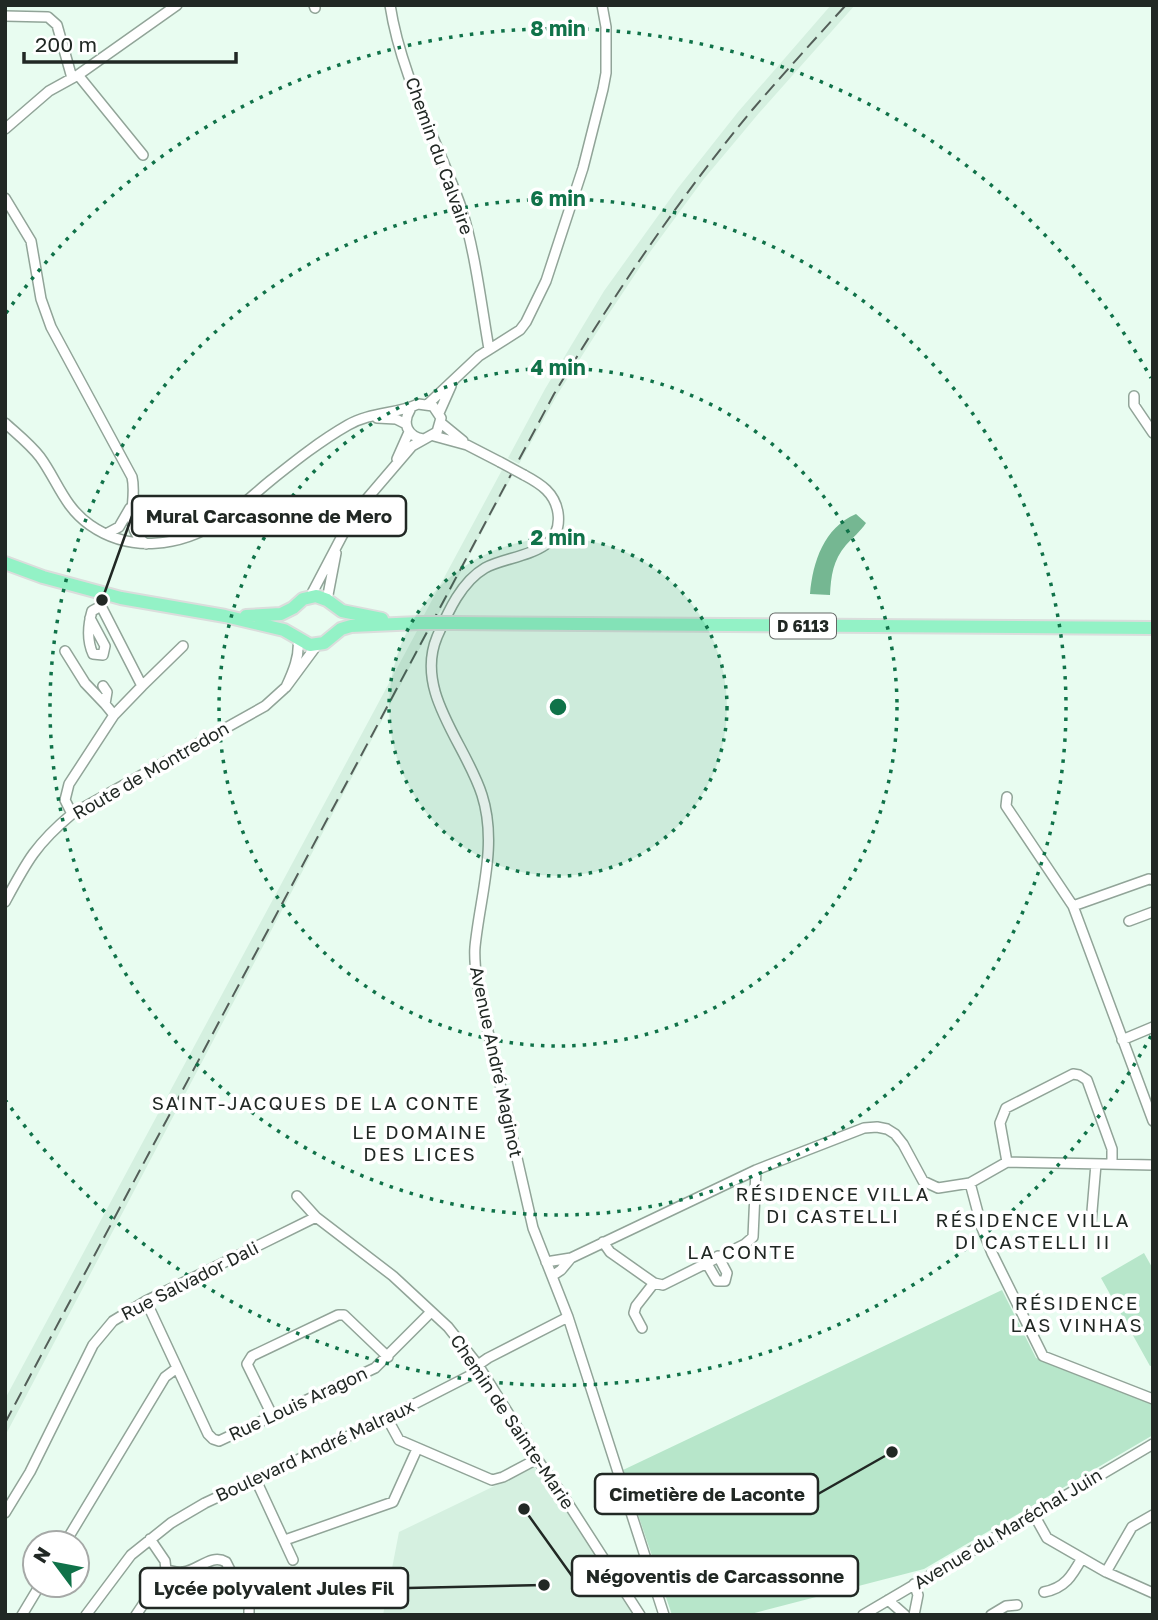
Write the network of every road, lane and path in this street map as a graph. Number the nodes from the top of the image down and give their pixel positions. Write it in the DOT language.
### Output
graph roads {
  1 [pos="177,5"];
  2 [pos="390,5"];
  3 [pos="602,5"];
  4 [pos="5,16"];
  5 [pos="75,77"];
  6 [pos="5,129"];
  7 [pos="143,155"];
  8 [pos="5,198"];
  9 [pos="489,349"];
  10 [pos="456,377"];
  11 [pos="1133,396"];
  12 [pos="428,404"];
  13 [pos="410,410"];
  14 [pos="369,418"];
  15 [pos="440,418"];
  16 [pos="5,423"];
  17 [pos="407,428"];
  18 [pos="1153,433"];
  19 [pos="433,436"];
  20 [pos="423,439"];
  21 [pos="467,445"];
  22 [pos="394,466"];
  23 [pos="134,500"];
  24 [pos="132,526"];
  25 [pos="119,527"];
  26 [pos="106,534"];
  27 [pos="123,540"];
  28 [pos="338,542"];
  29 [pos="146,544"];
  30 [pos="5,563"];
  31 [pos="310,597"];
  32 [pos="330,603"];
  33 [pos="293,608"];
  34 [pos="225,616"];
  35 [pos="90,618"];
  36 [pos="419,623"];
  37 [pos="1153,628"];
  38 [pos="335,633"];
  39 [pos="296,637"];
  40 [pos="317,645"];
  41 [pos="183,646"];
  42 [pos="65,651"];
  43 [pos="103,686"];
  44 [pos="142,686"];
  45 [pos="286,687"];
  46 [pos="105,704"];
  47 [pos="114,715"];
  48 [pos="1007,797"];
  49 [pos="72,814"];
  50 [pos="1153,880"];
  51 [pos="5,902"];
  52 [pos="1073,906"];
  53 [pos="1153,912"];
  54 [pos="1129,921"];
  55 [pos="1153,1027"];
  56 [pos="1122,1040"];
  57 [pos="1150,1107"];
  58 [pos="1153,1121"];
  59 [pos="1007,1162"];
  60 [pos="1112,1163"];
  61 [pos="1096,1164"];
  62 [pos="1153,1165"];
  63 [pos="756,1170"];
  64 [pos="970,1183"];
  65 [pos="297,1196"];
  66 [pos="316,1217"];
  67 [pos="1091,1223"];
  68 [pos="603,1242"];
  69 [pos="718,1256"];
  70 [pos="546,1262"];
  71 [pos="706,1262"];
  72 [pos="561,1263"];
  73 [pos="552,1276"];
  74 [pos="654,1283"];
  75 [pos="146,1301"];
  76 [pos="431,1312"];
  77 [pos="568,1317"];
  78 [pos="642,1328"];
  79 [pos="388,1357"];
  80 [pos="478,1365"];
  81 [pos="177,1368"];
  82 [pos="1153,1399"];
  83 [pos="272,1415"];
  84 [pos="387,1418"];
  85 [pos="1153,1444"];
  86 [pos="418,1449"];
  87 [pos="537,1459"];
  88 [pos="255,1478"];
  89 [pos="5,1513"];
  90 [pos="1033,1513"];
  91 [pos="1153,1515"];
  92 [pos="73,1529"];
  93 [pos="150,1539"];
  94 [pos="285,1540"];
  95 [pos="1082,1558"];
  96 [pos="293,1560"];
  97 [pos="166,1570"];
  98 [pos="1106,1572"];
  99 [pos="914,1584"];
  100 [pos="1044,1592"];
  101 [pos="1153,1593"];
  102 [pos="32,1599"];
  103 [pos="888,1600"];
  104 [pos="1017,1605"];
  105 [pos="22,1615"];
  106 [pos="86,1615"];
  107 [pos="136,1615"];
  108 [pos="249,1615"];
  109 [pos="640,1615"];
  110 [pos="664,1615"];
  111 [pos="863,1615"];
  112 [pos="905,1615"];
  113 [pos="914,1615"];
  114 [pos="991,1615"];
  1 -- 5 [label="street"];
  2 -- 9 [label="street, Chemin du Calvaire"];
  3 -- 9 [label="street"];
  4 -- 5 [label="street"];
  5 -- 6 [label="street"];
  5 -- 7 [label="street"];
  8 -- 23 [label="street"];
  9 -- 10 [label="street"];
  10 -- 12 [label="street"];
  10 -- 15 [label="street"];
  11 -- 18 [label="street"];
  12 -- 13 [label="street"];
  12 -- 15 [label="street"];
  13 -- 14 [label="street"];
  13 -- 17 [label="street"];
  14 -- 17 [label="street"];
  14 -- 29 [label="street"];
  15 -- 19 [label="street"];
  15 -- 21 [label="street"];
  16 -- 26 [label="street"];
  17 -- 20 [label="street"];
  17 -- 22 [label="street"];
  19 -- 20 [label="street"];
  19 -- 21 [label="street"];
  20 -- 22 [label="street"];
  21 -- 70 [label="street, Avenue André Maginot, bridge"];
  22 -- 28 [label="street"];
  23 -- 24 [label="street"];
  23 -- 25 [label="street"];
  24 -- 27 [label="street"];
  24 -- 29 [label="street"];
  25 -- 26 [label="street"];
  25 -- 27 [label="street"];
  26 -- 27 [label="street"];
  27 -- 29 [label="street"];
  28 -- 31 [label="street"];
  28 -- 32 [label="street"];
  30 -- 34 [label="main road"];
  31 -- 32 [label="main road"];
  31 -- 33 [label="main road"];
  32 -- 36 [label="main road, D 6113"];
  32 -- 38 [label="main road"];
  33 -- 34 [label="main road"];
  33 -- 39 [label="main road"];
  34 -- 39 [label="main road"];
  35 -- 44 [label="street"];
  36 -- 37 [label="main road, D 6113, bridge"];
  36 -- 38 [label="main road, D 6113"];
  38 -- 40 [label="main road"];
  39 -- 40 [label="main road"];
  39 -- 45 [label="street"];
  40 -- 45 [label="street, Route de Montredon"];
  41 -- 44 [label="street"];
  42 -- 46 [label="street"];
  43 -- 46 [label="street"];
  44 -- 47 [label="street"];
  45 -- 49 [label="street, Route de Montredon"];
  46 -- 47 [label="street"];
  47 -- 49 [label="street"];
  48 -- 52 [label="street"];
  49 -- 51 [label="street, Route de Montredon"];
  50 -- 52 [label="street"];
  52 -- 56 [label="street"];
  53 -- 54 [label="street"];
  55 -- 56 [label="street"];
  56 -- 57 [label="street"];
  57 -- 58 [label="street"];
  59 -- 60 [label="street"];
  59 -- 61 [label="street"];
  59 -- 64 [label="street"];
  60 -- 61 [label="street"];
  60 -- 62 [label="street"];
  61 -- 67 [label="street"];
  63 -- 64 [label="street"];
  63 -- 68 [label="street"];
  63 -- 69 [label="street"];
  64 -- 82 [label="street"];
  65 -- 66 [label="street, Chemin de Sainte-Marie"];
  66 -- 75 [label="street, Rue Salvador Dali"];
  66 -- 76 [label="street, Chemin de Sainte-Marie"];
  68 -- 72 [label="street"];
  68 -- 74 [label="street"];
  69 -- 71 [label="street"];
  69 -- 71 [label="street"];
  70 -- 72 [label="street"];
  70 -- 73 [label="street, Avenue André Maginot"];
  71 -- 74 [label="street"];
  72 -- 73 [label="street"];
  73 -- 77 [label="street, Avenue André Maginot"];
  74 -- 78 [label="street"];
  75 -- 81 [label="street, Rue Louis Aragon"];
  75 -- 89 [label="street, Rue Salvador Dali"];
  76 -- 79 [label="street, Rue Louis Aragon"];
  76 -- 80 [label="street, Chemin de Sainte-Marie"];
  77 -- 80 [label="street, Boulevard André Malraux"];
  77 -- 110 [label="street, Avenue André Maginot"];
  79 -- 83 [label="street, Rue Louis Aragon"];
  79 -- 83 [label="street"];
  80 -- 84 [label="street, Boulevard André Malraux"];
  80 -- 87 [label="street, Chemin de Sainte-Marie"];
  81 -- 83 [label="street, Rue Louis Aragon"];
  81 -- 92 [label="street"];
  84 -- 86 [label="street"];
  84 -- 88 [label="street, Boulevard André Malraux"];
  85 -- 90 [label="street, Avenue du Maréchal Juin"];
  86 -- 87 [label="street"];
  86 -- 94 [label="street"];
  87 -- 109 [label="street, Chemin de Sainte-Marie"];
  88 -- 93 [label="street, Boulevard André Malraux"];
  88 -- 94 [label="street"];
  90 -- 95 [label="street"];
  90 -- 99 [label="street, Avenue du Maréchal Juin"];
  91 -- 98 [label="street"];
  93 -- 97 [label="street"];
  93 -- 106 [label="street, Boulevard André Malraux"];
  94 -- 96 [label="street"];
  95 -- 98 [label="street"];
  95 -- 100 [label="street"];
  97 -- 107 [label="street"];
  97 -- 108 [label="street"];
  98 -- 101 [label="street"];
  99 -- 103 [label="street, Avenue du Maréchal Juin"];
  99 -- 113 [label="street"];
  102 -- 105 [label="street"];
  103 -- 111 [label="street, Avenue du Maréchal Juin"];
  103 -- 112 [label="street"];
  104 -- 114 [label="street"];
}
